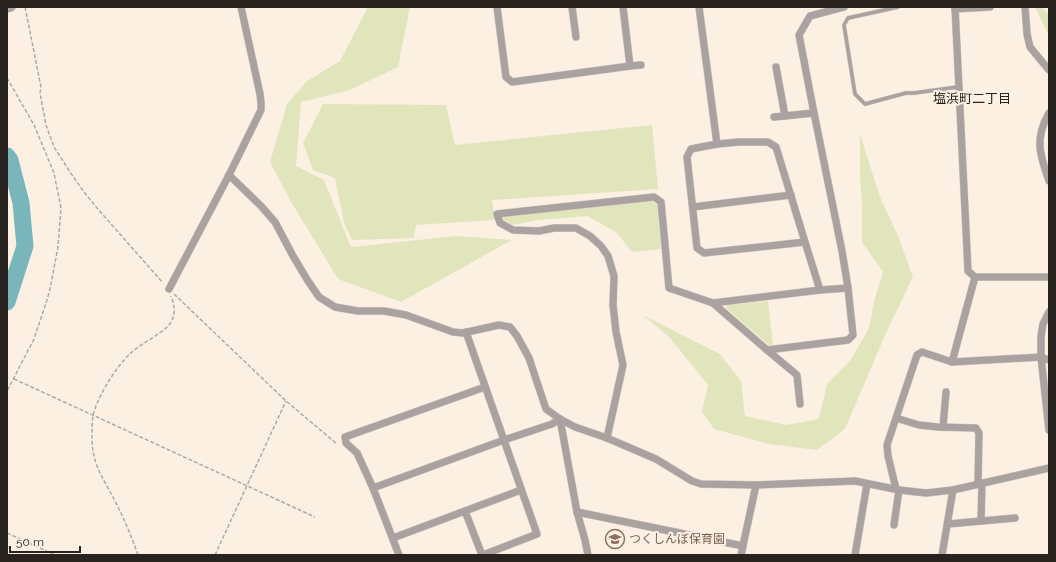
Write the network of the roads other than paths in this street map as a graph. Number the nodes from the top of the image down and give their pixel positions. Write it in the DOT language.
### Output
graph roads {
  1 [pos="11,7"];
  2 [pos="241,7"];
  3 [pos="497,7"];
  4 [pos="572,7"];
  5 [pos="623,7"];
  6 [pos="699,7"];
  7 [pos="844,7"];
  8 [pos="898,7"];
  9 [pos="990,7"];
  10 [pos="1025,7"];
  11 [pos="7,8"];
  12 [pos="955,8"];
  13 [pos="576,37"];
  14 [pos="641,65"];
  15 [pos="630,66"];
  16 [pos="776,67"];
  17 [pos="1049,70"];
  18 [pos="958,87"];
  19 [pos="814,113"];
  20 [pos="1049,113"];
  21 [pos="785,116"];
  22 [pos="774,117"];
  23 [pos="717,144"];
  24 [pos="229,174"];
  25 [pos="1049,181"];
  26 [pos="791,195"];
  27 [pos="693,208"];
  28 [pos="805,242"];
  29 [pos="974,277"];
  30 [pos="1049,277"];
  31 [pos="848,288"];
  32 [pos="169,289"];
  33 [pos="820,290"];
  34 [pos="713,302"];
  35 [pos="1049,312"];
  36 [pos="466,332"];
  37 [pos="767,350"];
  38 [pos="1041,357"];
  39 [pos="1049,360"];
  40 [pos="952,362"];
  41 [pos="485,387"];
  42 [pos="946,392"];
  43 [pos="800,404"];
  44 [pos="896,418"];
  45 [pos="560,419"];
  46 [pos="943,428"];
  47 [pos="1049,430"];
  48 [pos="607,438"];
  49 [pos="504,440"];
  50 [pos="1049,468"];
  51 [pos="980,483"];
  52 [pos="867,484"];
  53 [pos="756,485"];
  54 [pos="373,488"];
  55 [pos="521,490"];
  56 [pos="897,490"];
  57 [pos="953,490"];
  58 [pos="465,511"];
  59 [pos="577,512"];
  60 [pos="1015,518"];
  61 [pos="981,521"];
  62 [pos="948,524"];
  63 [pos="894,526"];
  64 [pos="393,538"];
  65 [pos="743,546"];
  66 [pos="399,555"];
  67 [pos="483,555"];
  68 [pos="588,555"];
  69 [pos="741,555"];
  70 [pos="855,555"];
  71 [pos="942,555"];
  1 -- 11 [label="street"];
  2 -- 24 [label="street"];
  3 -- 15 [label="street"];
  4 -- 13 [label="street"];
  5 -- 15 [label="street"];
  6 -- 23 [label="street"];
  7 -- 19 [label="street"];
  8 -- 18 [label="lane"];
  9 -- 12 [label="street"];
  10 -- 17 [label="street"];
  12 -- 18 [label="street"];
  14 -- 15 [label="street"];
  16 -- 21 [label="street"];
  18 -- 29 [label="street"];
  19 -- 21 [label="street"];
  19 -- 31 [label="street"];
  20 -- 25 [label="street"];
  21 -- 22 [label="street"];
  23 -- 26 [label="street"];
  23 -- 27 [label="street"];
  24 -- 32 [label="street"];
  24 -- 36 [label="street"];
  26 -- 27 [label="street"];
  26 -- 28 [label="street"];
  27 -- 28 [label="street"];
  28 -- 33 [label="street"];
  29 -- 30 [label="street"];
  29 -- 40 [label="street"];
  31 -- 33 [label="street"];
  31 -- 37 [label="street"];
  33 -- 34 [label="street"];
  34 -- 37 [label="street"];
  34 -- 48 [label="street"];
  35 -- 38 [label="street"];
  36 -- 41 [label="street"];
  36 -- 45 [label="street"];
  37 -- 43 [label="street"];
  38 -- 39 [label="street"];
  38 -- 40 [label="street"];
  38 -- 47 [label="street"];
  40 -- 44 [label="street"];
  41 -- 49 [label="street"];
  41 -- 54 [label="street"];
  42 -- 46 [label="street"];
  44 -- 46 [label="street"];
  44 -- 56 [label="street"];
  45 -- 48 [label="street"];
  45 -- 49 [label="street"];
  45 -- 59 [label="street"];
  46 -- 51 [label="street"];
  48 -- 53 [label="street"];
  49 -- 54 [label="street"];
  49 -- 55 [label="street"];
  50 -- 51 [label="street"];
  51 -- 57 [label="street"];
  51 -- 61 [label="street"];
  52 -- 53 [label="street"];
  52 -- 56 [label="street"];
  52 -- 70 [label="street"];
  53 -- 65 [label="street"];
  54 -- 64 [label="street"];
  55 -- 58 [label="street"];
  55 -- 67 [label="street"];
  56 -- 57 [label="street"];
  56 -- 63 [label="street"];
  57 -- 62 [label="street"];
  58 -- 64 [label="street"];
  58 -- 67 [label="street"];
  59 -- 65 [label="street"];
  59 -- 68 [label="street"];
  60 -- 61 [label="street"];
  61 -- 62 [label="street"];
  62 -- 71 [label="street"];
  64 -- 66 [label="street"];
  65 -- 69 [label="street"];
}
